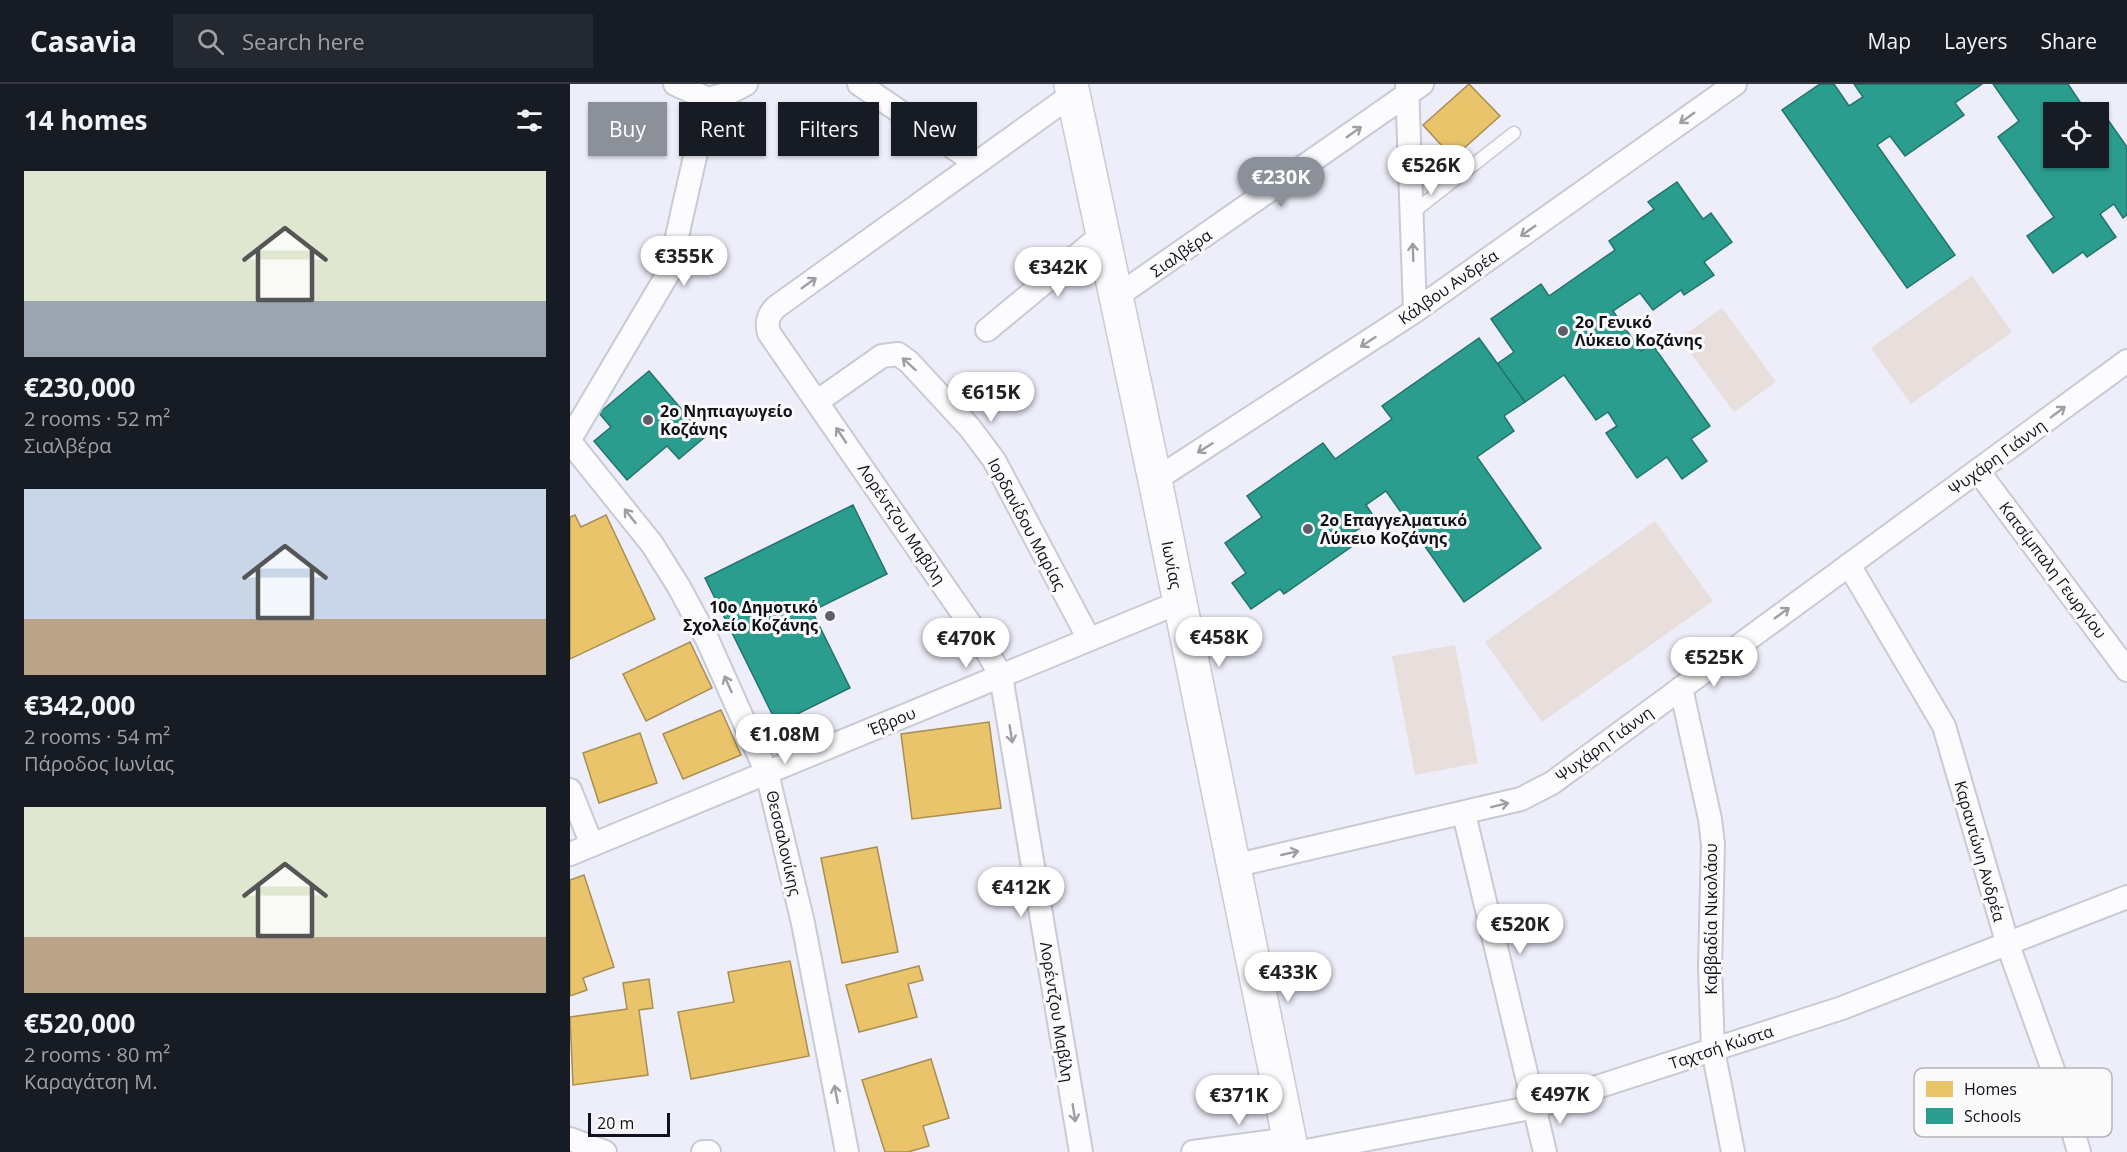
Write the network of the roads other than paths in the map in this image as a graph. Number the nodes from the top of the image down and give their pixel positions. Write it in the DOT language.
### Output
graph roads {
  1 [pos="675,84"];
  2 [pos="746,84"];
  3 [pos="859,84"];
  4 [pos="1735,84"];
  5 [pos="1412,87"];
  6 [pos="1072,89"];
  7 [pos="1708,92"];
  8 [pos="708,99"];
  9 [pos="1514,133"];
  10 [pos="976,163"];
  11 [pos="1412,213"];
  12 [pos="1103,234"];
  13 [pos="1116,297"];
  14 [pos="1415,311"];
  15 [pos="987,330"];
  16 [pos="2127,361"];
  17 [pos="818,401"];
  18 [pos="570,440"];
  19 [pos="1978,471"];
  20 [pos="1155,480"];
  21 [pos="1849,565"];
  22 [pos="1180,602"];
  23 [pos="1089,639"];
  24 [pos="2127,669"];
  25 [pos="1001,676"];
  26 [pos="1681,688"];
  27 [pos="767,773"];
  28 [pos="570,790"];
  29 [pos="1464,814"];
  30 [pos="592,845"];
  31 [pos="570,854"];
  32 [pos="1233,866"];
  33 [pos="2127,897"];
  34 [pos="2008,945"];
  35 [pos="1713,1050"];
  36 [pos="2052,1068"];
  37 [pos="1535,1107"];
  38 [pos="2075,1137"];
  39 [pos="570,1139"];
  40 [pos="1294,1148"];
  41 [pos="605,1152"];
  42 [pos="702,1152"];
  43 [pos="709,1152"];
  44 [pos="846,1152"];
  45 [pos="1081,1152"];
  46 [pos="1193,1152"];
  47 [pos="1545,1152"];
  48 [pos="1733,1152"];
  49 [pos="2079,1152"];
  1 -- 8 [label="street"];
  2 -- 8 [label="street"];
  3 -- 10 [label="street"];
  4 -- 7 [label="street, Κάλβου Ανδρέα"];
  5 -- 11 [label="street"];
  13 -- 5 [label="street, Σιαλβέρα, one-way"];
  6 -- 10 [label="street, Λορέντζου Μαβίλη"];
  6 -- 12 [label="main road, Ιωνίας"];
  7 -- 14 [label="street, Κάλβου Ανδρέα, one-way"];
  8 -- 18 [label="street"];
  9 -- 11 [label="lane"];
  17 -- 10 [label="street, Λορέντζου Μαβίλη, one-way"];
  14 -- 11 [label="street, one-way"];
  12 -- 13 [label="main road, Ιωνίας"];
  12 -- 15 [label="street"];
  13 -- 20 [label="main road, Ιωνίας"];
  14 -- 20 [label="street, Κάλβου Ανδρέα, one-way"];
  19 -- 16 [label="street, Ψυχάρη Γιάννη, one-way"];
  23 -- 17 [label="street, Ιορδανίδου Μαρίας, one-way"];
  25 -- 17 [label="street, Λορέντζου Μαβίλη, one-way"];
  27 -- 18 [label="street, Θεσσαλονίκης, one-way"];
  19 -- 21 [label="street, Ψυχάρη Γιάννη"];
  19 -- 24 [label="street, Κατσίμπαλη Γεωργίου"];
  20 -- 22 [label="main road, Ιωνίας"];
  26 -- 21 [label="street, Ψυχάρη Γιάννη, one-way"];
  21 -- 34 [label="street, Καραντώνη Ανδρέα"];
  22 -- 23 [label="street, Έβρου"];
  22 -- 32 [label="main road, Ιωνίας"];
  23 -- 25 [label="street, Έβρου"];
  25 -- 27 [label="street, Έβρου"];
  25 -- 45 [label="street, Λορέντζου Μαβίλη, one-way"];
  29 -- 26 [label="street, Ψυχάρη Γιάννη, one-way"];
  26 -- 35 [label="street, Καββαδία Νικολάου"];
  27 -- 30 [label="street, Έβρου"];
  44 -- 27 [label="street, Θεσσαλονίκης, one-way"];
  28 -- 30 [label="street"];
  32 -- 29 [label="street, Ψυχάρη Γιάννη, one-way"];
  29 -- 37 [label="street"];
  30 -- 31 [label="street, Έβρου"];
  32 -- 40 [label="main road, Ιωνίας"];
  33 -- 34 [label="street, Ταχτσή Κώστα"];
  34 -- 35 [label="street, Ταχτσή Κώστα"];
  34 -- 36 [label="street, Καραντώνη Ανδρέα"];
  35 -- 37 [label="street, Ταχτσή Κώστα"];
  35 -- 48 [label="street, Καββαδία Νικολάου"];
  37 -- 40 [label="street, Ταχτσή Κώστα"];
  37 -- 47 [label="street"];
  38 -- 49 [label="street, Καραντώνη Ανδρέα"];
  39 -- 41 [label="street"];
  40 -- 46 [label="street, Ταχτσή Κώστα"];
  42 -- 43 [label="street"];
}
